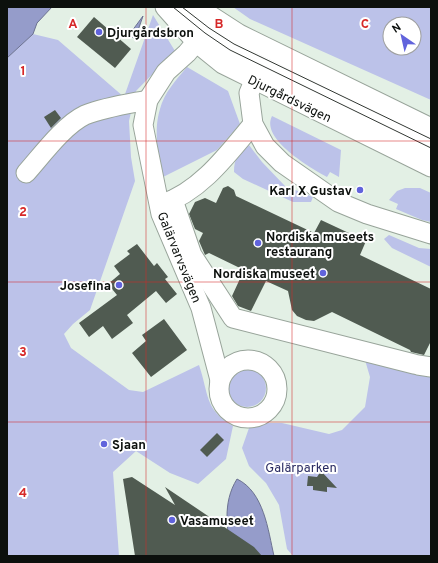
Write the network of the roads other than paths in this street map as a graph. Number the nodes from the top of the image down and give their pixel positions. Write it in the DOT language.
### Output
graph roads {
  1 [pos="165,7"];
  2 [pos="172,7"];
  3 [pos="182,7"];
  4 [pos="199,7"];
  5 [pos="206,31"];
  6 [pos="254,81"];
  7 [pos="148,100"];
  8 [pos="253,124"];
  9 [pos="431,128"];
  10 [pos="431,139"];
  11 [pos="431,148"];
  12 [pos="431,167"];
  13 [pos="26,173"];
  14 [pos="166,202"];
  15 [pos="431,234"];
  16 [pos="212,351"];
  17 [pos="235,362"];
  18 [pos="421,365"];
  19 [pos="220,380"];
  1 -- 5 [label="street, Djurgårdsvägen"];
  2 -- 5 [label="street, Djurgårdsvägen"];
  3 -- 5 [label="street, Djurgårdsvägen"];
  4 -- 5 [label="street, Djurgårdsvägen"];
  5 -- 6 [label="street, Djurgårdsvägen"];
  5 -- 7 [label="street, Galärvarvsvägen"];
  5 -- 9 [label="street, Djurgårdsvägen"];
  5 -- 10 [label="street, Djurgårdsvägen"];
  5 -- 11 [label="street, Djurgårdsvägen"];
  6 -- 8 [label="street"];
  6 -- 12 [label="street, Djurgårdsvägen"];
  7 -- 13 [label="street"];
  7 -- 14 [label="street, Galärvarvsvägen"];
  8 -- 14 [label="street"];
  8 -- 15 [label="street"];
  14 -- 16 [label="street, Galärvarvsvägen"];
  14 -- 18 [label="street"];
  16 -- 17 [label="street, Galärvarvsvägen"];
  16 -- 19 [label="street, Galärvarvsvägen"];
  17 -- 19 [label="street"];
  17 -- 19 [label="street, Galärvarvsvägen"];
}
